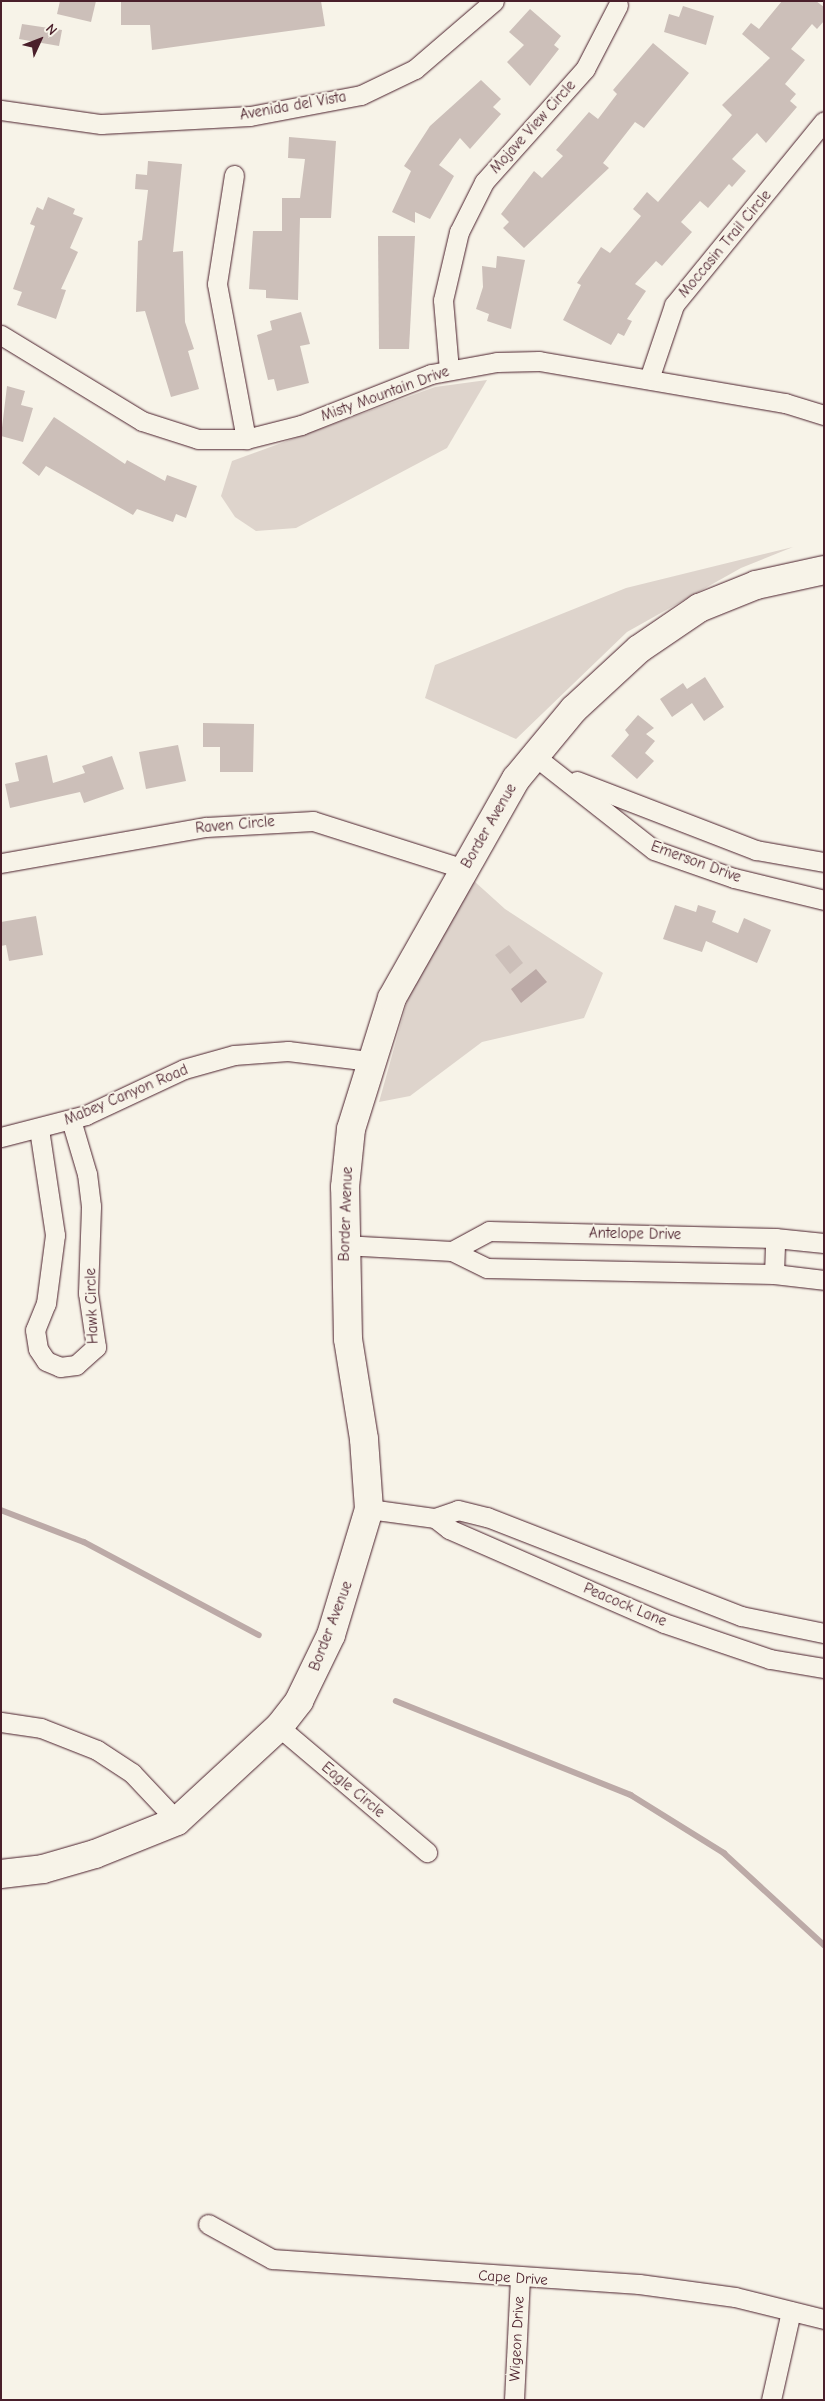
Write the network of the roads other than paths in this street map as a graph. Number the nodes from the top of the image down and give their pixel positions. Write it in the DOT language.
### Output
graph roads {
  1 [pos="494,1"];
  2 [pos="618,5"];
  3 [pos="1,110"];
  4 [pos="824,121"];
  5 [pos="234,175"];
  6 [pos="1,335"];
  7 [pos="449,370"];
  8 [pos="649,379"];
  9 [pos="824,415"];
  10 [pos="246,438"];
  11 [pos="824,570"];
  12 [pos="532,754"];
  13 [pos="561,774"];
  14 [pos="824,862"];
  15 [pos="1,863"];
  16 [pos="464,869"];
  17 [pos="824,900"];
  18 [pos="370,1061"];
  19 [pos="71,1120"];
  20 [pos="38,1129"];
  21 [pos="1,1137"];
  22 [pos="775,1238"];
  23 [pos="824,1243"];
  24 [pos="343,1245"];
  25 [pos="452,1252"];
  26 [pos="774,1274"];
  27 [pos="824,1280"];
  28 [pos="369,1508"];
  29 [pos="435,1518"];
  30 [pos="739,1615"];
  31 [pos="824,1634"];
  32 [pos="726,1644"];
  33 [pos="824,1668"];
  34 [pos="1,1722"];
  35 [pos="279,1727"];
  36 [pos="177,1821"];
  37 [pos="427,1852"];
  38 [pos="1,1874"];
  39 [pos="208,2224"];
  40 [pos="520,2279"];
  41 [pos="791,2311"];
  42 [pos="824,2319"];
  43 [pos="514,2400"];
  44 [pos="771,2400"];
  1 -- 3 [label="street, Avenida del Vista"];
  2 -- 7 [label="street, Mojave View Circle"];
  4 -- 8 [label="street, Moccasin Trail Circle"];
  5 -- 10 [label="street"];
  6 -- 10 [label="street, Misty Mountain Drive"];
  7 -- 8 [label="street, Misty Mountain Drive"];
  7 -- 10 [label="street, Misty Mountain Drive"];
  8 -- 9 [label="street, Misty Mountain Drive"];
  11 -- 12 [label="street, Border Avenue"];
  12 -- 13 [label="street, Emerson Drive"];
  12 -- 16 [label="street, Border Avenue"];
  13 -- 14 [label="street, Emerson Drive"];
  13 -- 17 [label="street, Emerson Drive"];
  15 -- 16 [label="street, Raven Circle"];
  16 -- 18 [label="street, Border Avenue"];
  18 -- 19 [label="street, Mabey Canyon Road"];
  18 -- 24 [label="street, Border Avenue"];
  19 -- 20 [label="street, Mabey Canyon Road"];
  19 -- 20 [label="street, Hawk Circle"];
  20 -- 21 [label="street, Mabey Canyon Road"];
  22 -- 23 [label="street, Antelope Drive"];
  22 -- 25 [label="street, Antelope Drive"];
  22 -- 26 [label="street"];
  24 -- 25 [label="street"];
  24 -- 28 [label="street, Border Avenue"];
  25 -- 26 [label="street"];
  26 -- 27 [label="street"];
  28 -- 29 [label="street, Peacock Lane"];
  28 -- 35 [label="street, Border Avenue"];
  29 -- 30 [label="street, Peacock Lane"];
  29 -- 32 [label="street, Peacock Lane"];
  30 -- 31 [label="street, Peacock Lane"];
  30 -- 32 [label="street"];
  32 -- 33 [label="street, Peacock Lane"];
  34 -- 36 [label="street"];
  35 -- 36 [label="street, Border Avenue"];
  35 -- 37 [label="street, Eagle Circle"];
  36 -- 38 [label="street, Border Avenue"];
  39 -- 40 [label="street, Cape Drive"];
  40 -- 41 [label="street, Cape Drive"];
  40 -- 43 [label="street, Wigeon Drive"];
  41 -- 42 [label="street, Cape Drive"];
  41 -- 44 [label="street"];
}
